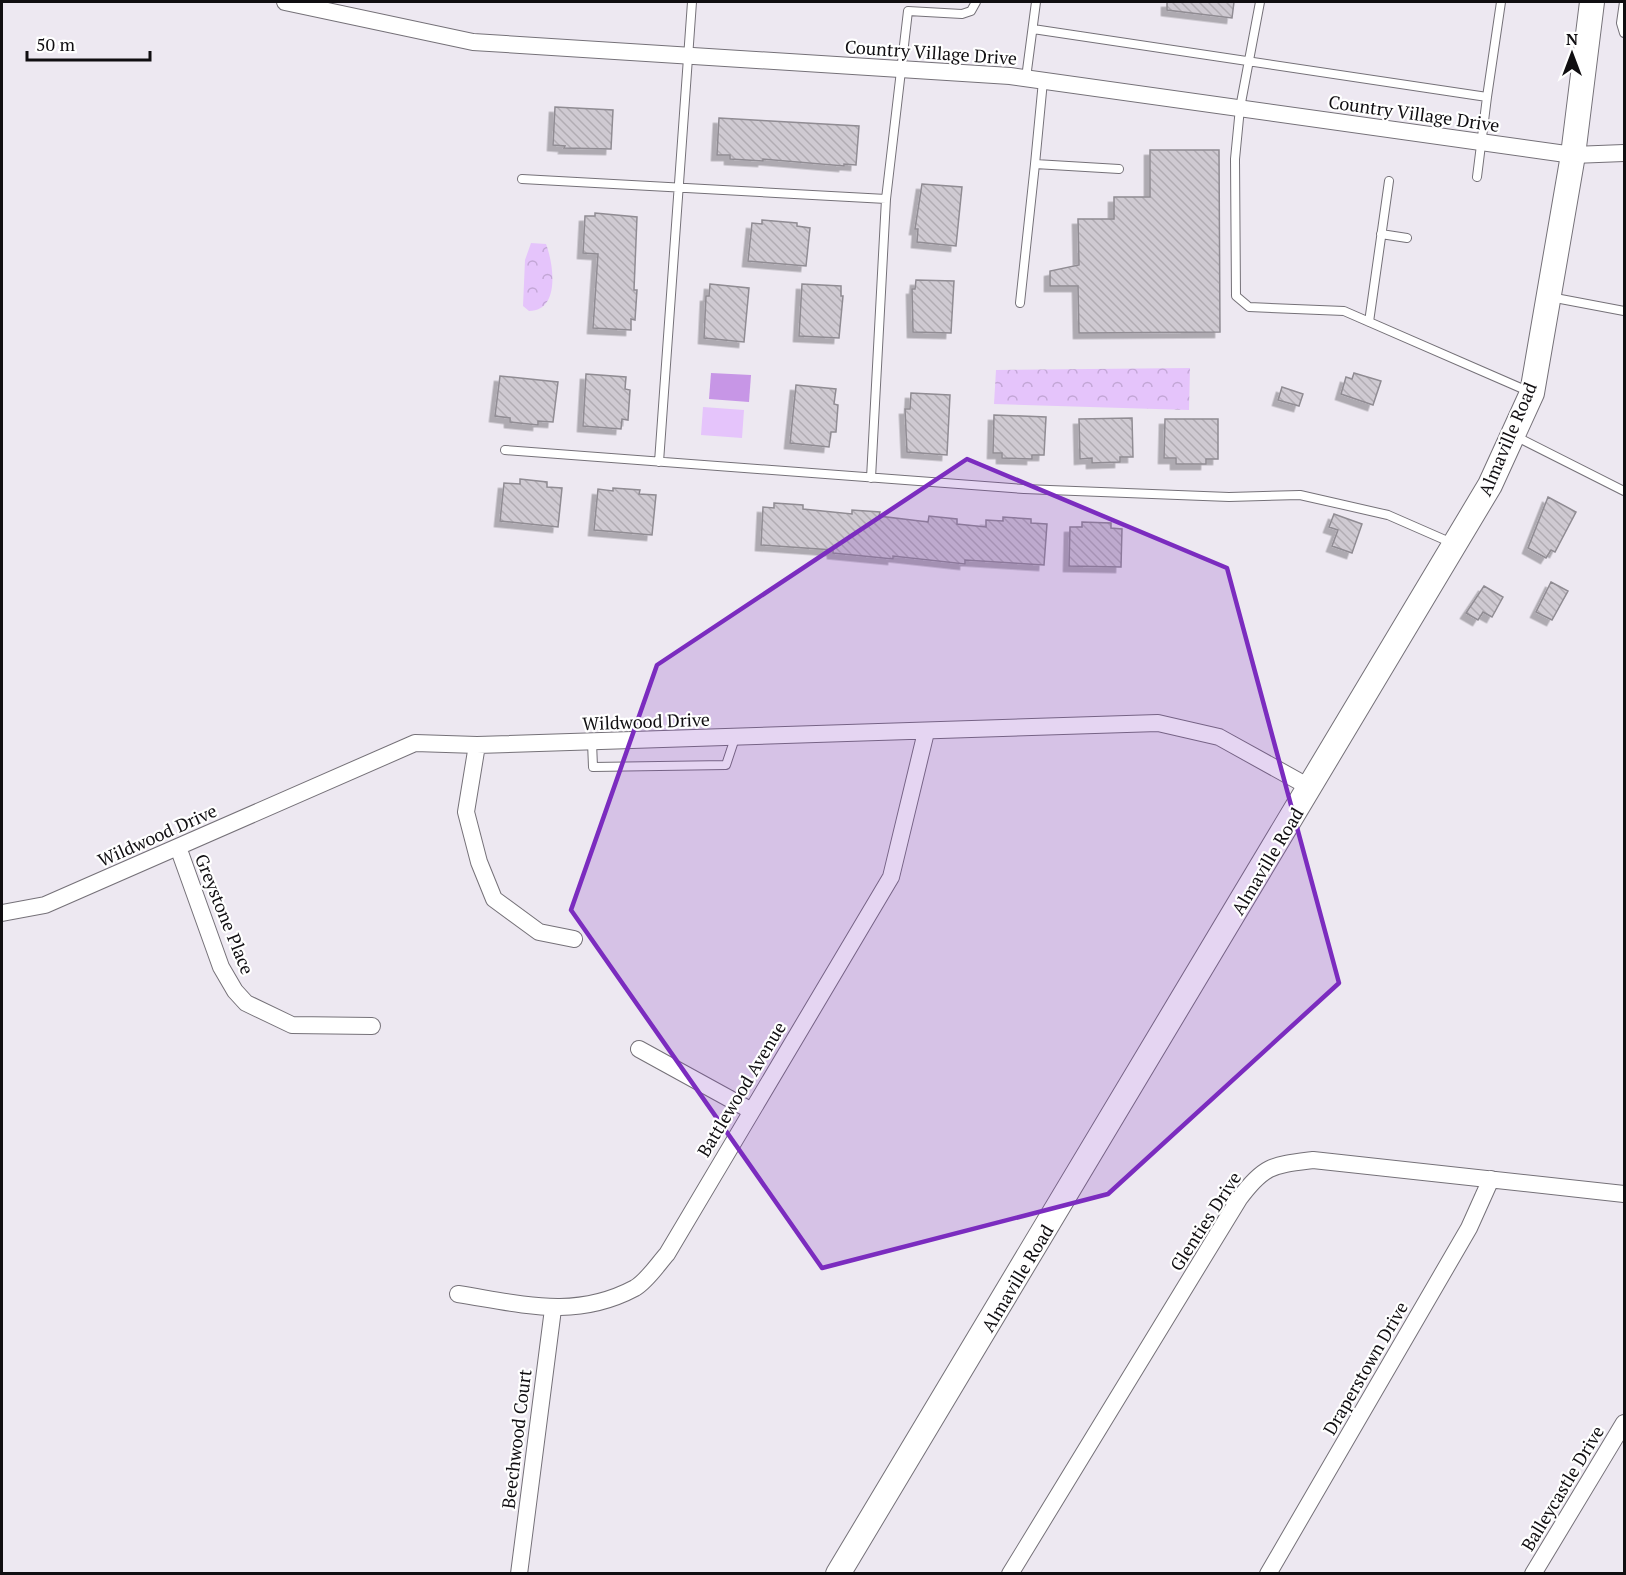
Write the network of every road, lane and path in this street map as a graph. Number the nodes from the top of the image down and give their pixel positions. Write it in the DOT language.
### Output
graph roads {
  1 [pos="285,2"];
  2 [pos="692,2"];
  3 [pos="976,2"];
  4 [pos="1036,2"];
  5 [pos="1260,2"];
  6 [pos="1501,2"];
  7 [pos="1593,2"];
  8 [pos="1624,3"];
  9 [pos="1033,29"];
  10 [pos="1624,33"];
  11 [pos="690,56"];
  12 [pos="1249,62"];
  13 [pos="900,69"];
  14 [pos="1034,80"];
  15 [pos="1487,97"];
  16 [pos="1240,108"];
  17 [pos="1482,142"];
  18 [pos="1624,153"];
  19 [pos="1573,154"];
  20 [pos="1035,164"];
  21 [pos="1119,169"];
  22 [pos="1477,177"];
  23 [pos="522,179"];
  24 [pos="1389,181"];
  25 [pos="679,187"];
  26 [pos="886,199"];
  27 [pos="1381,234"];
  28 [pos="1407,238"];
  29 [pos="1550,297"];
  30 [pos="1020,303"];
  31 [pos="1624,311"];
  32 [pos="1369,322"];
  33 [pos="1532,393"];
  34 [pos="1513,435"];
  35 [pos="505,450"];
  36 [pos="659,462"];
  37 [pos="871,478"];
  38 [pos="1624,491"];
  39 [pos="1456,545"];
  40 [pos="926,732"];
  41 [pos="735,738"];
  42 [pos="592,742"];
  43 [pos="477,745"];
  44 [pos="1311,788"];
  45 [pos="177,847"];
  46 [pos="2,913"];
  47 [pos="574,939"];
  48 [pos="372,1026"];
  49 [pos="639,1049"];
  50 [pos="750,1110"];
  51 [pos="1491,1179"];
  52 [pos="1624,1194"];
  53 [pos="458,1294"];
  54 [pos="552,1309"];
  55 [pos="1624,1423"];
  56 [pos="519,1574"];
  57 [pos="838,1574"];
  58 [pos="1010,1574"];
  59 [pos="1268,1574"];
  60 [pos="1533,1574"];
  1 -- 11 [label="street, Country Village Drive"];
  2 -- 11 [label="lane"];
  3 -- 13 [label="lane"];
  4 -- 9 [label="lane"];
  5 -- 12 [label="lane"];
  6 -- 15 [label="lane"];
  7 -- 19 [label="street, Almaville Road"];
  8 -- 10 [label="lane"];
  9 -- 12 [label="lane"];
  9 -- 14 [label="lane"];
  11 -- 13 [label="street, Country Village Drive"];
  11 -- 25 [label="lane"];
  12 -- 15 [label="lane"];
  12 -- 16 [label="lane"];
  13 -- 14 [label="street, Country Village Drive"];
  13 -- 26 [label="lane"];
  14 -- 16 [label="street, Country Village Drive"];
  14 -- 20 [label="lane"];
  15 -- 17 [label="lane"];
  16 -- 17 [label="street, Country Village Drive"];
  16 -- 32 [label="lane"];
  17 -- 19 [label="street, Country Village Drive"];
  17 -- 22 [label="lane"];
  18 -- 19 [label="street"];
  19 -- 29 [label="street, Almaville Road"];
  20 -- 21 [label="lane"];
  20 -- 30 [label="lane"];
  23 -- 25 [label="lane"];
  24 -- 27 [label="lane"];
  25 -- 26 [label="lane"];
  25 -- 36 [label="lane"];
  26 -- 37 [label="lane"];
  27 -- 28 [label="lane"];
  27 -- 32 [label="lane"];
  29 -- 31 [label="lane"];
  29 -- 33 [label="street, Almaville Road"];
  32 -- 33 [label="lane"];
  33 -- 34 [label="street, Almaville Road"];
  34 -- 38 [label="lane"];
  34 -- 39 [label="street, Almaville Road"];
  35 -- 36 [label="lane"];
  36 -- 37 [label="lane"];
  37 -- 39 [label="lane"];
  39 -- 44 [label="street, Almaville Road"];
  40 -- 41 [label="street, Wildwood Drive"];
  40 -- 44 [label="street, Wildwood Drive"];
  40 -- 50 [label="street, Battlewood Avenue"];
  41 -- 42 [label="street, Wildwood Drive"];
  41 -- 42 [label="lane"];
  42 -- 43 [label="street, Wildwood Drive"];
  43 -- 45 [label="street, Wildwood Drive"];
  43 -- 47 [label="street"];
  44 -- 57 [label="street, Almaville Road"];
  45 -- 46 [label="street, Wildwood Drive"];
  45 -- 48 [label="street, Greystone Place"];
  49 -- 50 [label="street"];
  50 -- 54 [label="street, Battlewood Avenue"];
  51 -- 52 [label="street, Glenties Drive"];
  51 -- 58 [label="street, Glenties Drive"];
  51 -- 59 [label="street, Draperstown Drive"];
  53 -- 54 [label="street, Battlewood Avenue"];
  54 -- 56 [label="street, Beechwood Court"];
  55 -- 60 [label="street, Balleycastle Drive"];
}
